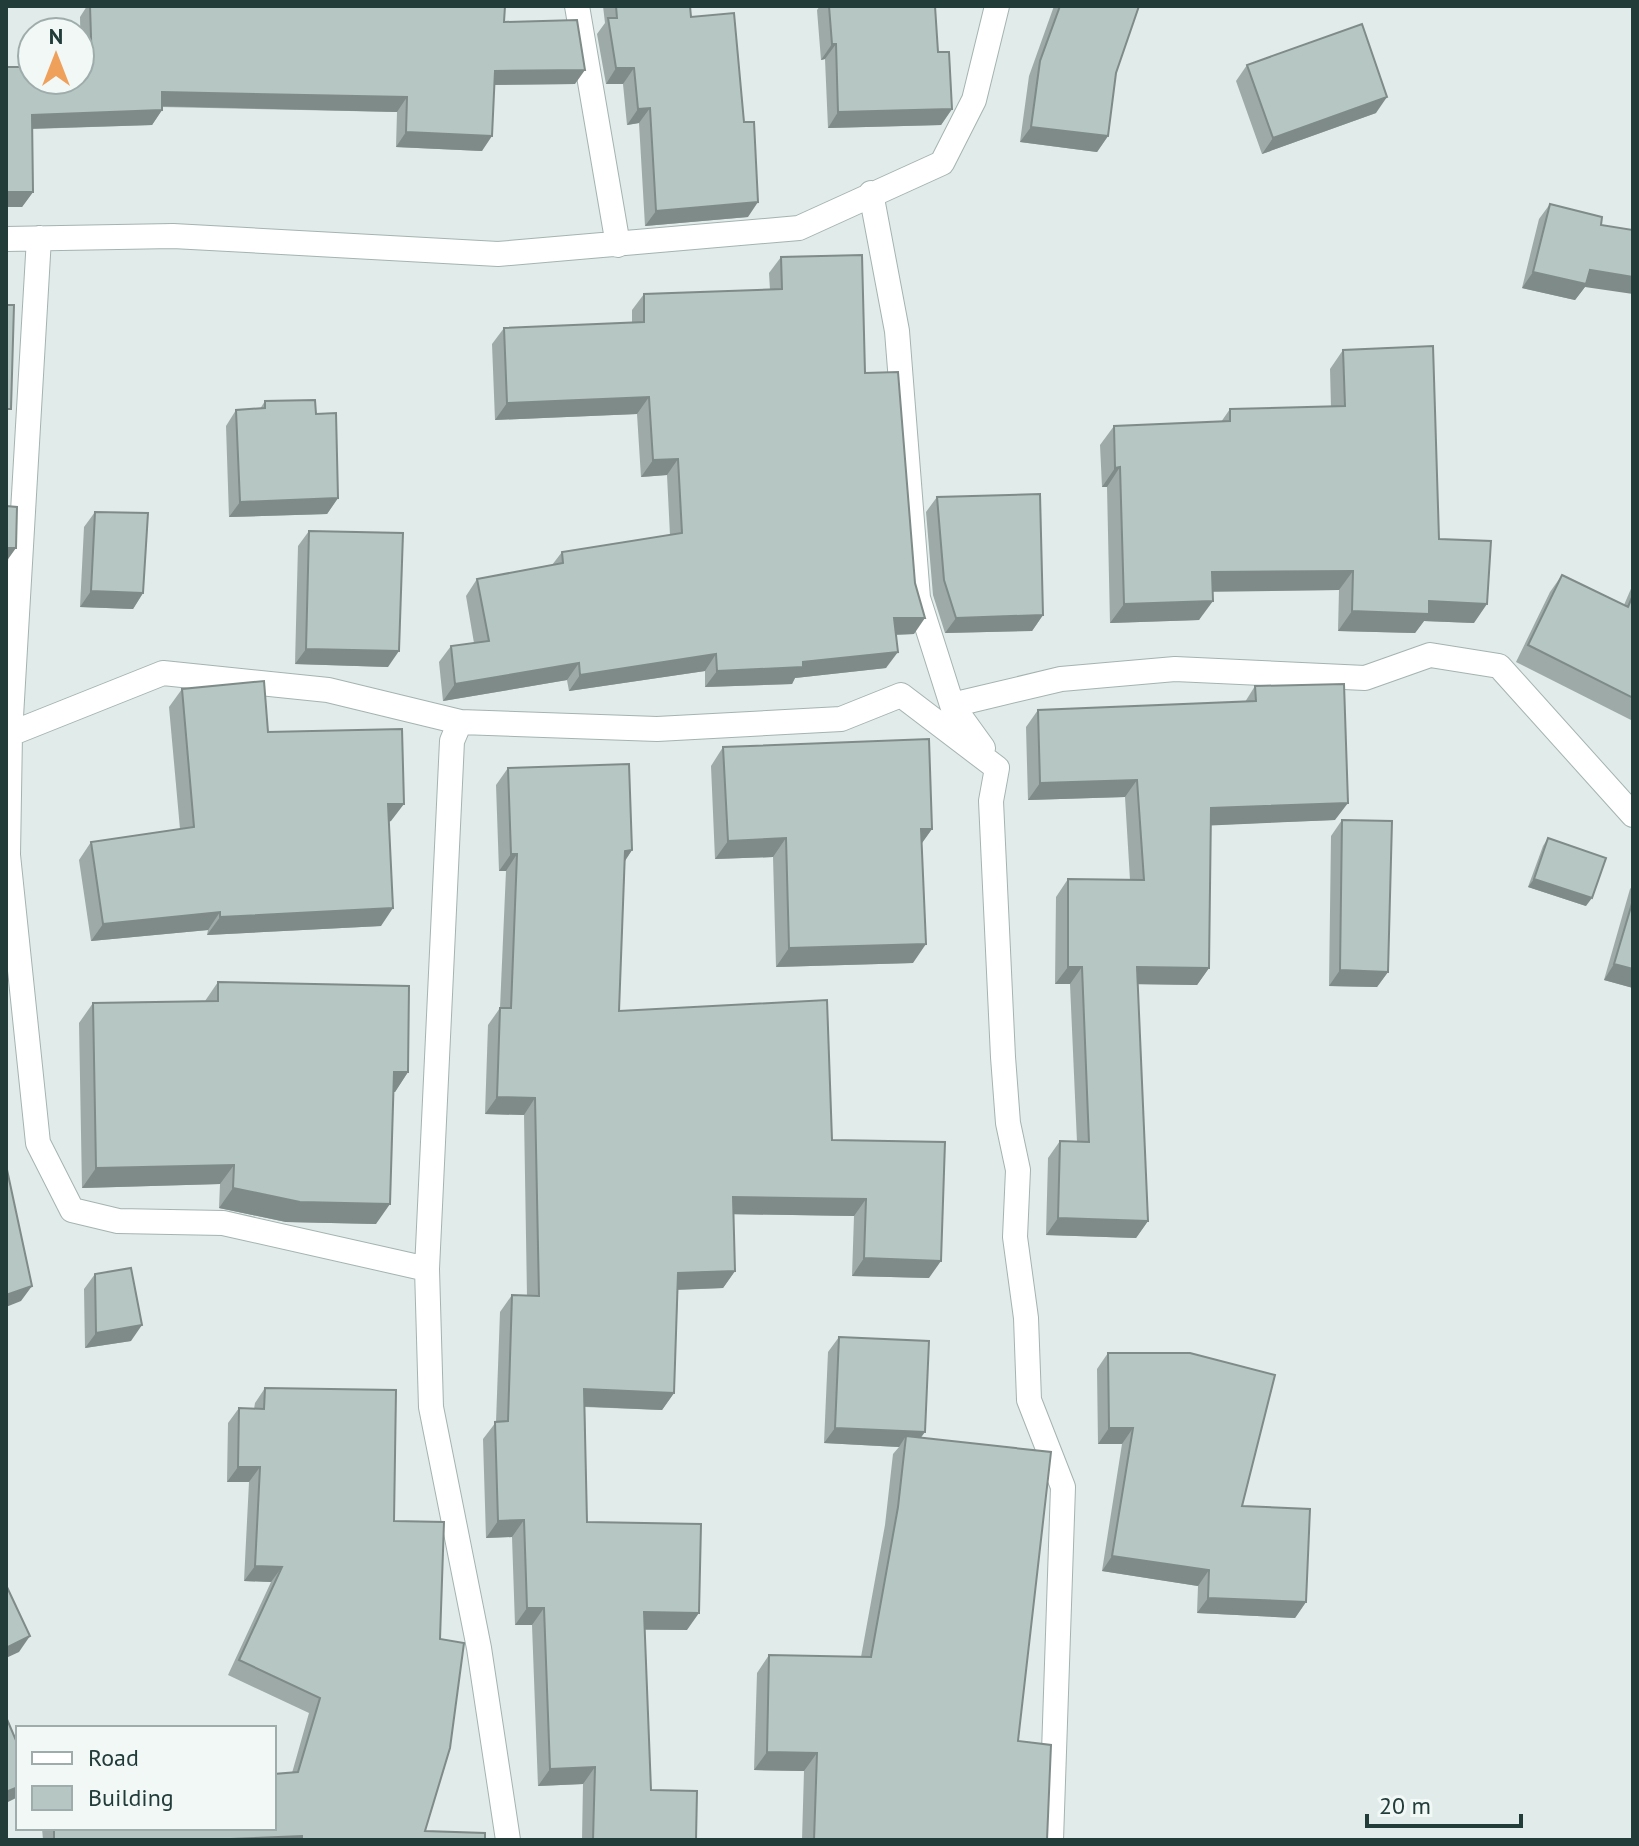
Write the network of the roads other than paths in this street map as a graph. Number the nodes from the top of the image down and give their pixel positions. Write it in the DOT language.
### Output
graph roads {
  1 [pos="577,6"];
  2 [pos="997,6"];
  3 [pos="871,193"];
  4 [pos="39,238"];
  5 [pos="6,239"];
  6 [pos="618,245"];
  7 [pos="952,705"];
  8 [pos="460,722"];
  9 [pos="10,734"];
  10 [pos="997,768"];
  11 [pos="1633,815"];
  12 [pos="16,1006"];
  13 [pos="427,1269"];
  14 [pos="508,1840"];
  15 [pos="1051,1840"];
  1 -- 6 [label="street"];
  2 -- 3 [label="street"];
  3 -- 6 [label="street"];
  3 -- 7 [label="street"];
  4 -- 5 [label="street"];
  4 -- 6 [label="street"];
  4 -- 9 [label="street"];
  7 -- 10 [label="street"];
  7 -- 11 [label="street"];
  8 -- 9 [label="street"];
  8 -- 10 [label="street"];
  8 -- 13 [label="street"];
  9 -- 12 [label="street"];
  10 -- 15 [label="street"];
  12 -- 13 [label="street"];
  13 -- 14 [label="street"];
}
